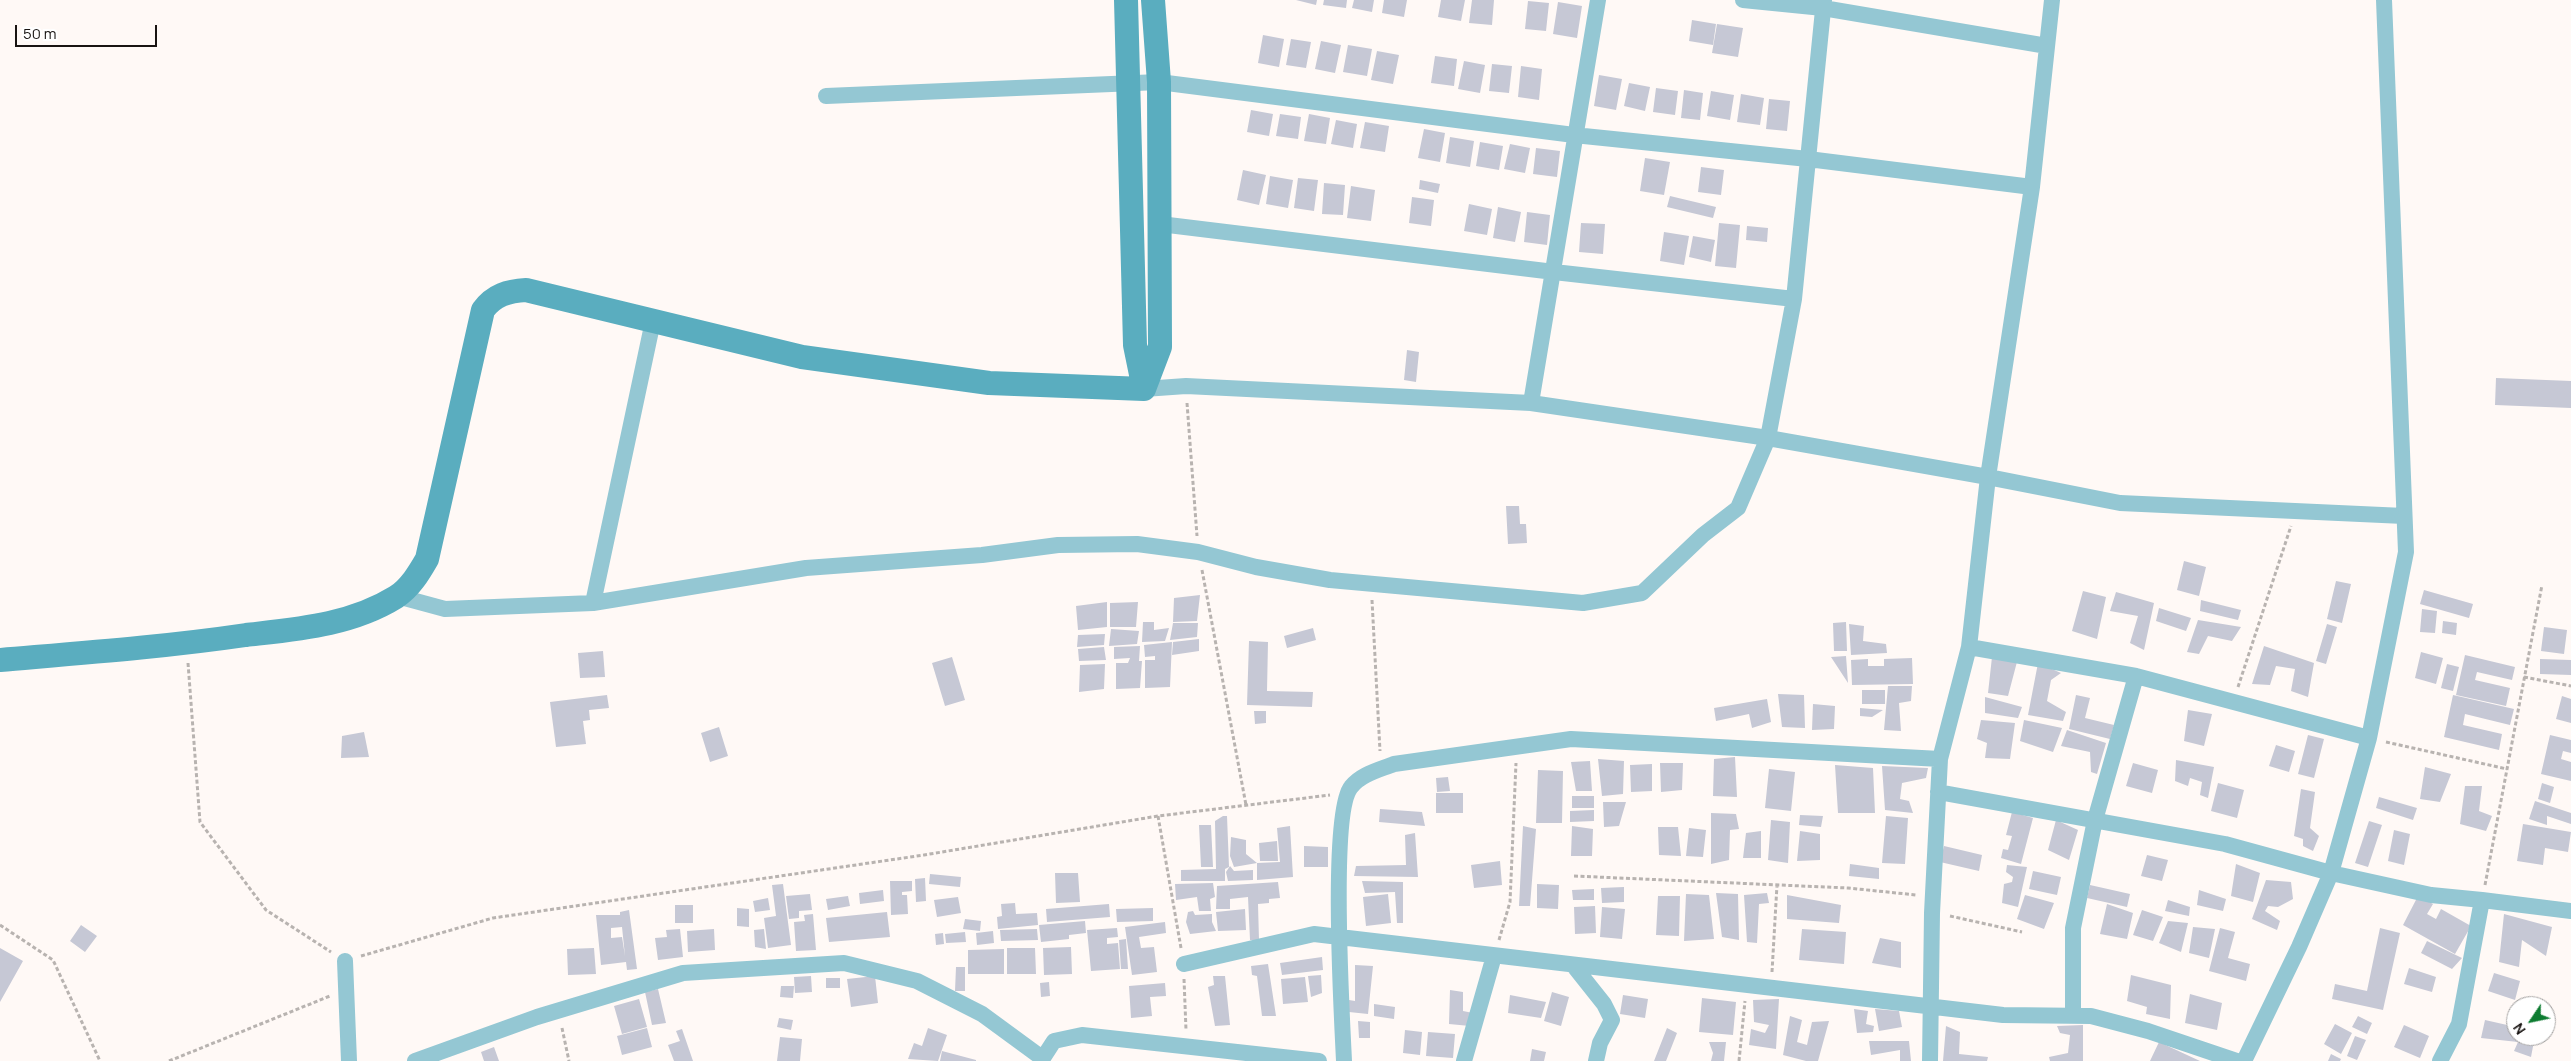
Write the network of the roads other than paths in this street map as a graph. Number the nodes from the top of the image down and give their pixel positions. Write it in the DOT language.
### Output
graph roads {
  1 [pos="1126,0"];
  2 [pos="1153,0"];
  3 [pos="1598,0"];
  4 [pos="1744,0"];
  5 [pos="2052,0"];
  6 [pos="2384,0"];
  7 [pos="1824,4"];
  8 [pos="2047,46"];
  9 [pos="1159,82"];
  10 [pos="1130,83"];
  11 [pos="826,96"];
  12 [pos="1574,135"];
  13 [pos="1808,159"];
  14 [pos="2032,187"];
  15 [pos="1160,224"];
  16 [pos="1554,272"];
  17 [pos="1794,299"];
  18 [pos="653,321"];
  19 [pos="1144,389"];
  20 [pos="1531,403"];
  21 [pos="1768,438"];
  22 [pos="1988,477"];
  23 [pos="2404,516"];
  24 [pos="397,596"];
  25 [pos="593,603"];
  26 [pos="1968,647"];
  27 [pos="0,660"];
  28 [pos="2136,676"];
  29 [pos="2369,738"];
  30 [pos="1940,760"];
  31 [pos="1938,792"];
  32 [pos="2095,820"];
  33 [pos="2330,873"];
  34 [pos="2482,900"];
  35 [pos="2571,910"];
  36 [pos="1339,937"];
  37 [pos="1494,956"];
  38 [pos="345,961"];
  39 [pos="1184,964"];
  40 [pos="1573,965"];
  41 [pos="1929,1007"];
  42 [pos="2073,1016"];
  43 [pos="1042,1059"];
  44 [pos="348,1061"];
  45 [pos="415,1061"];
  46 [pos="1319,1061"];
  47 [pos="1344,1061"];
  48 [pos="1464,1061"];
  49 [pos="1596,1061"];
  50 [pos="1930,1061"];
  51 [pos="2237,1061"];
  52 [pos="2244,1061"];
  53 [pos="2440,1061"];
  1 -- 10 [label="main road"];
  2 -- 9 [label="main road"];
  3 -- 12 [label="street"];
  4 -- 7 [label="street"];
  5 -- 8 [label="street"];
  6 -- 23 [label="street"];
  7 -- 8 [label="street"];
  7 -- 13 [label="street"];
  8 -- 14 [label="street"];
  9 -- 10 [label="street"];
  9 -- 12 [label="street"];
  9 -- 15 [label="main road"];
  10 -- 11 [label="street"];
  10 -- 19 [label="main road"];
  12 -- 13 [label="street"];
  12 -- 16 [label="street"];
  13 -- 14 [label="street"];
  13 -- 17 [label="street"];
  14 -- 22 [label="street"];
  15 -- 16 [label="street"];
  15 -- 19 [label="main road"];
  16 -- 17 [label="street"];
  16 -- 20 [label="street"];
  17 -- 21 [label="street"];
  18 -- 19 [label="main road"];
  18 -- 24 [label="main road"];
  18 -- 25 [label="street"];
  19 -- 20 [label="street"];
  20 -- 21 [label="street"];
  21 -- 22 [label="street"];
  21 -- 25 [label="street"];
  22 -- 23 [label="street"];
  22 -- 26 [label="street"];
  23 -- 29 [label="street"];
  24 -- 25 [label="street"];
  24 -- 27 [label="main road"];
  26 -- 28 [label="street"];
  26 -- 30 [label="street"];
  28 -- 29 [label="street"];
  28 -- 32 [label="street"];
  29 -- 33 [label="street"];
  30 -- 31 [label="street"];
  30 -- 36 [label="street"];
  31 -- 32 [label="street"];
  31 -- 41 [label="street"];
  32 -- 33 [label="street"];
  32 -- 42 [label="street"];
  33 -- 34 [label="street"];
  33 -- 52 [label="street"];
  34 -- 35 [label="street"];
  34 -- 53 [label="street"];
  36 -- 37 [label="street"];
  36 -- 39 [label="street"];
  36 -- 47 [label="street"];
  37 -- 40 [label="street"];
  37 -- 48 [label="street"];
  38 -- 44 [label="street"];
  40 -- 41 [label="street"];
  40 -- 49 [label="street"];
  41 -- 42 [label="street"];
  41 -- 50 [label="street"];
  42 -- 51 [label="street"];
  43 -- 45 [label="street"];
  43 -- 46 [label="street"];
}
